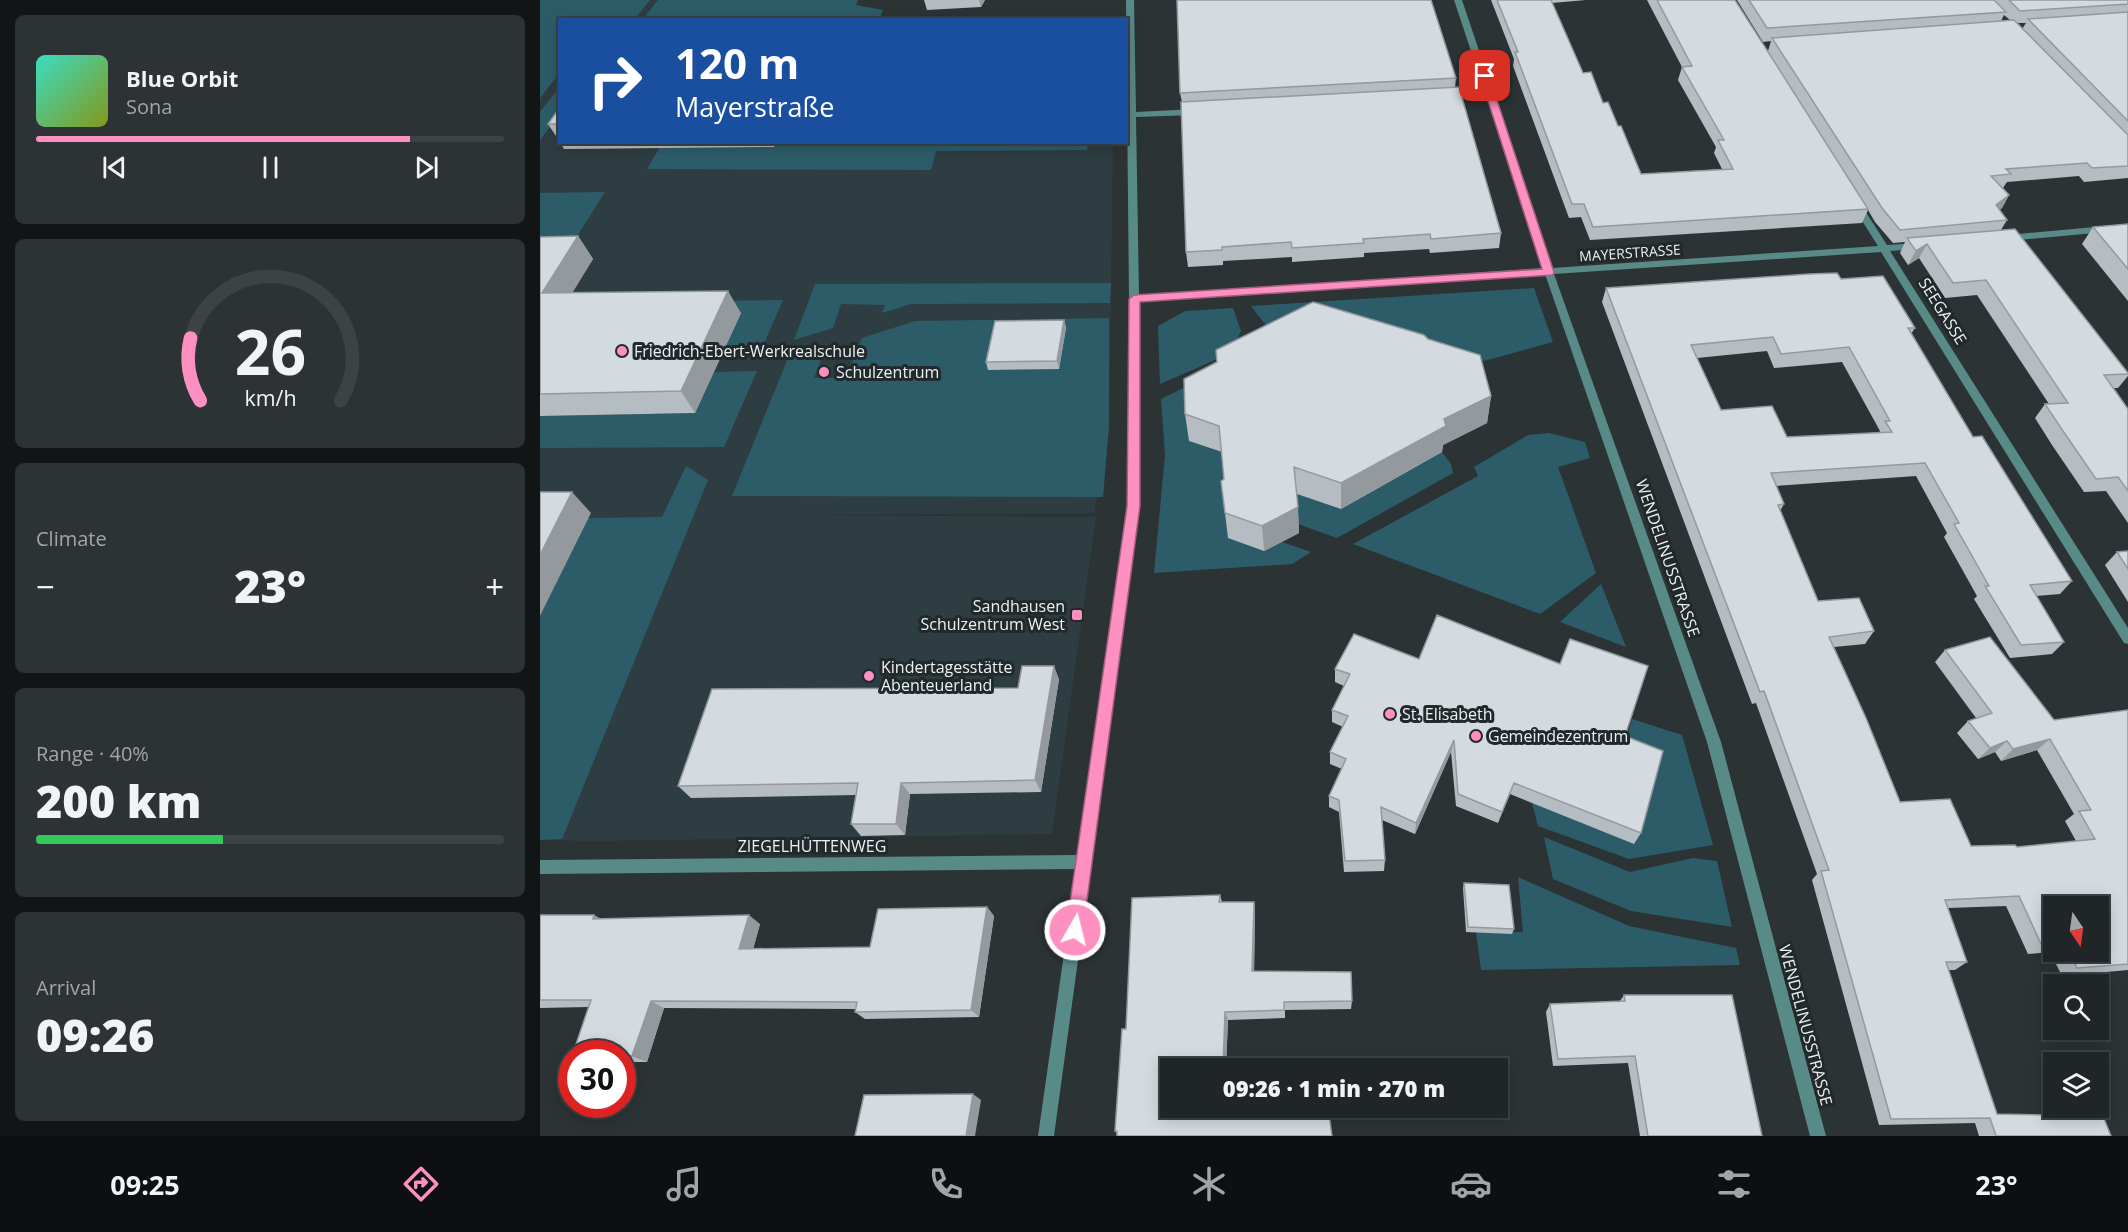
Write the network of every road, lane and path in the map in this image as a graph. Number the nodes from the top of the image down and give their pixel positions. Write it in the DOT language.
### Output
graph roads {
  1 [pos="1130,0"];
  2 [pos="1458,0"];
  3 [pos="1491,95"];
  4 [pos="1433,98"];
  5 [pos="1200,111"];
  6 [pos="1130,116"];
  7 [pos="1853,198"];
  8 [pos="2128,227"];
  9 [pos="2001,238"];
  10 [pos="1931,244"];
  11 [pos="1885,249"];
  12 [pos="1549,272"];
  13 [pos="1134,299"];
  14 [pos="2128,639"];
  15 [pos="1084,862"];
  16 [pos="540,867"];
  17 [pos="1046,1136"];
  18 [pos="1818,1136"];
  1 -- 6 [label="street"];
  2 -- 3 [label="street, WENDELINUSSTRASSE"];
  3 -- 4 [label="street"];
  3 -- 12 [label="street, WENDELINUSSTRASSE"];
  5 -- 6 [label="street"];
  6 -- 13 [label="street"];
  7 -- 11 [label="street, SEEGASSE"];
  8 -- 9 [label="street"];
  10 -- 11 [label="street, MAYERSTRASSE"];
  11 -- 12 [label="street, MAYERSTRASSE"];
  11 -- 14 [label="street, SEEGASSE"];
  12 -- 13 [label="street, MAYERSTRASSE"];
  12 -- 18 [label="street, WENDELINUSSTRASSE"];
  13 -- 15 [label="street"];
  15 -- 16 [label="street, ZIEGELHÜTTENWEG"];
  15 -- 17 [label="street"];
}
